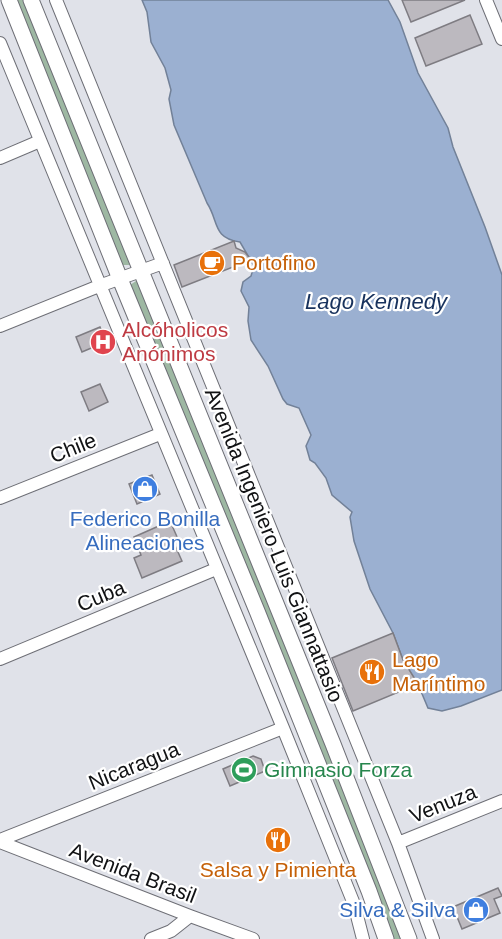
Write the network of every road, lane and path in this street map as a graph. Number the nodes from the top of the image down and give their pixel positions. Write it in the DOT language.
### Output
graph roads {
  1 [pos="9,0"];
  2 [pos="31,0"];
  3 [pos="56,0"];
  4 [pos="486,0"];
  5 [pos="502,39"];
  6 [pos="0,43"];
  7 [pos="40,141"];
  8 [pos="0,158"];
  9 [pos="163,263"];
  10 [pos="140,271"];
  11 [pos="120,279"];
  12 [pos="99,286"];
  13 [pos="0,326"];
  14 [pos="160,435"];
  15 [pos="0,498"];
  16 [pos="216,569"];
  17 [pos="0,659"];
  18 [pos="283,728"];
  19 [pos="502,801"];
  20 [pos="0,841"];
  21 [pos="398,843"];
  22 [pos="190,916"];
  23 [pos="150,939"];
  24 [pos="253,939"];
  25 [pos="363,939"];
  26 [pos="386,939"];
  27 [pos="409,939"];
  28 [pos="433,939"];
  1 -- 11 [label="main road, Avenida Ingeniero Luis Giannattasio"];
  2 -- 10 [label="main road, Avenida Ingeniero Luis Giannattasio"];
  3 -- 9 [label="street, Avenida Ingeniero Luis Giannattasio"];
  4 -- 5 [label="street"];
  6 -- 7 [label="street"];
  7 -- 8 [label="street"];
  7 -- 12 [label="street"];
  9 -- 10 [label="street"];
  9 -- 21 [label="street, Avenida Ingeniero Luis Giannattasio"];
  10 -- 11 [label="street"];
  10 -- 27 [label="main road, Avenida Ingeniero Luis Giannattasio"];
  11 -- 12 [label="street"];
  11 -- 26 [label="main road, Avenida Ingeniero Luis Giannattasio"];
  12 -- 13 [label="street"];
  12 -- 14 [label="street"];
  14 -- 15 [label="street, Chile"];
  14 -- 16 [label="street"];
  16 -- 17 [label="street, Cuba"];
  16 -- 18 [label="street"];
  18 -- 20 [label="street, Nicaragua"];
  18 -- 25 [label="street"];
  19 -- 21 [label="street, Venuza"];
  20 -- 22 [label="street, Avenida Brasil"];
  21 -- 28 [label="street, Avenida Ingeniero Luis Giannattasio"];
  22 -- 23 [label="street"];
  22 -- 24 [label="street, Avenida Brasil"];
}
